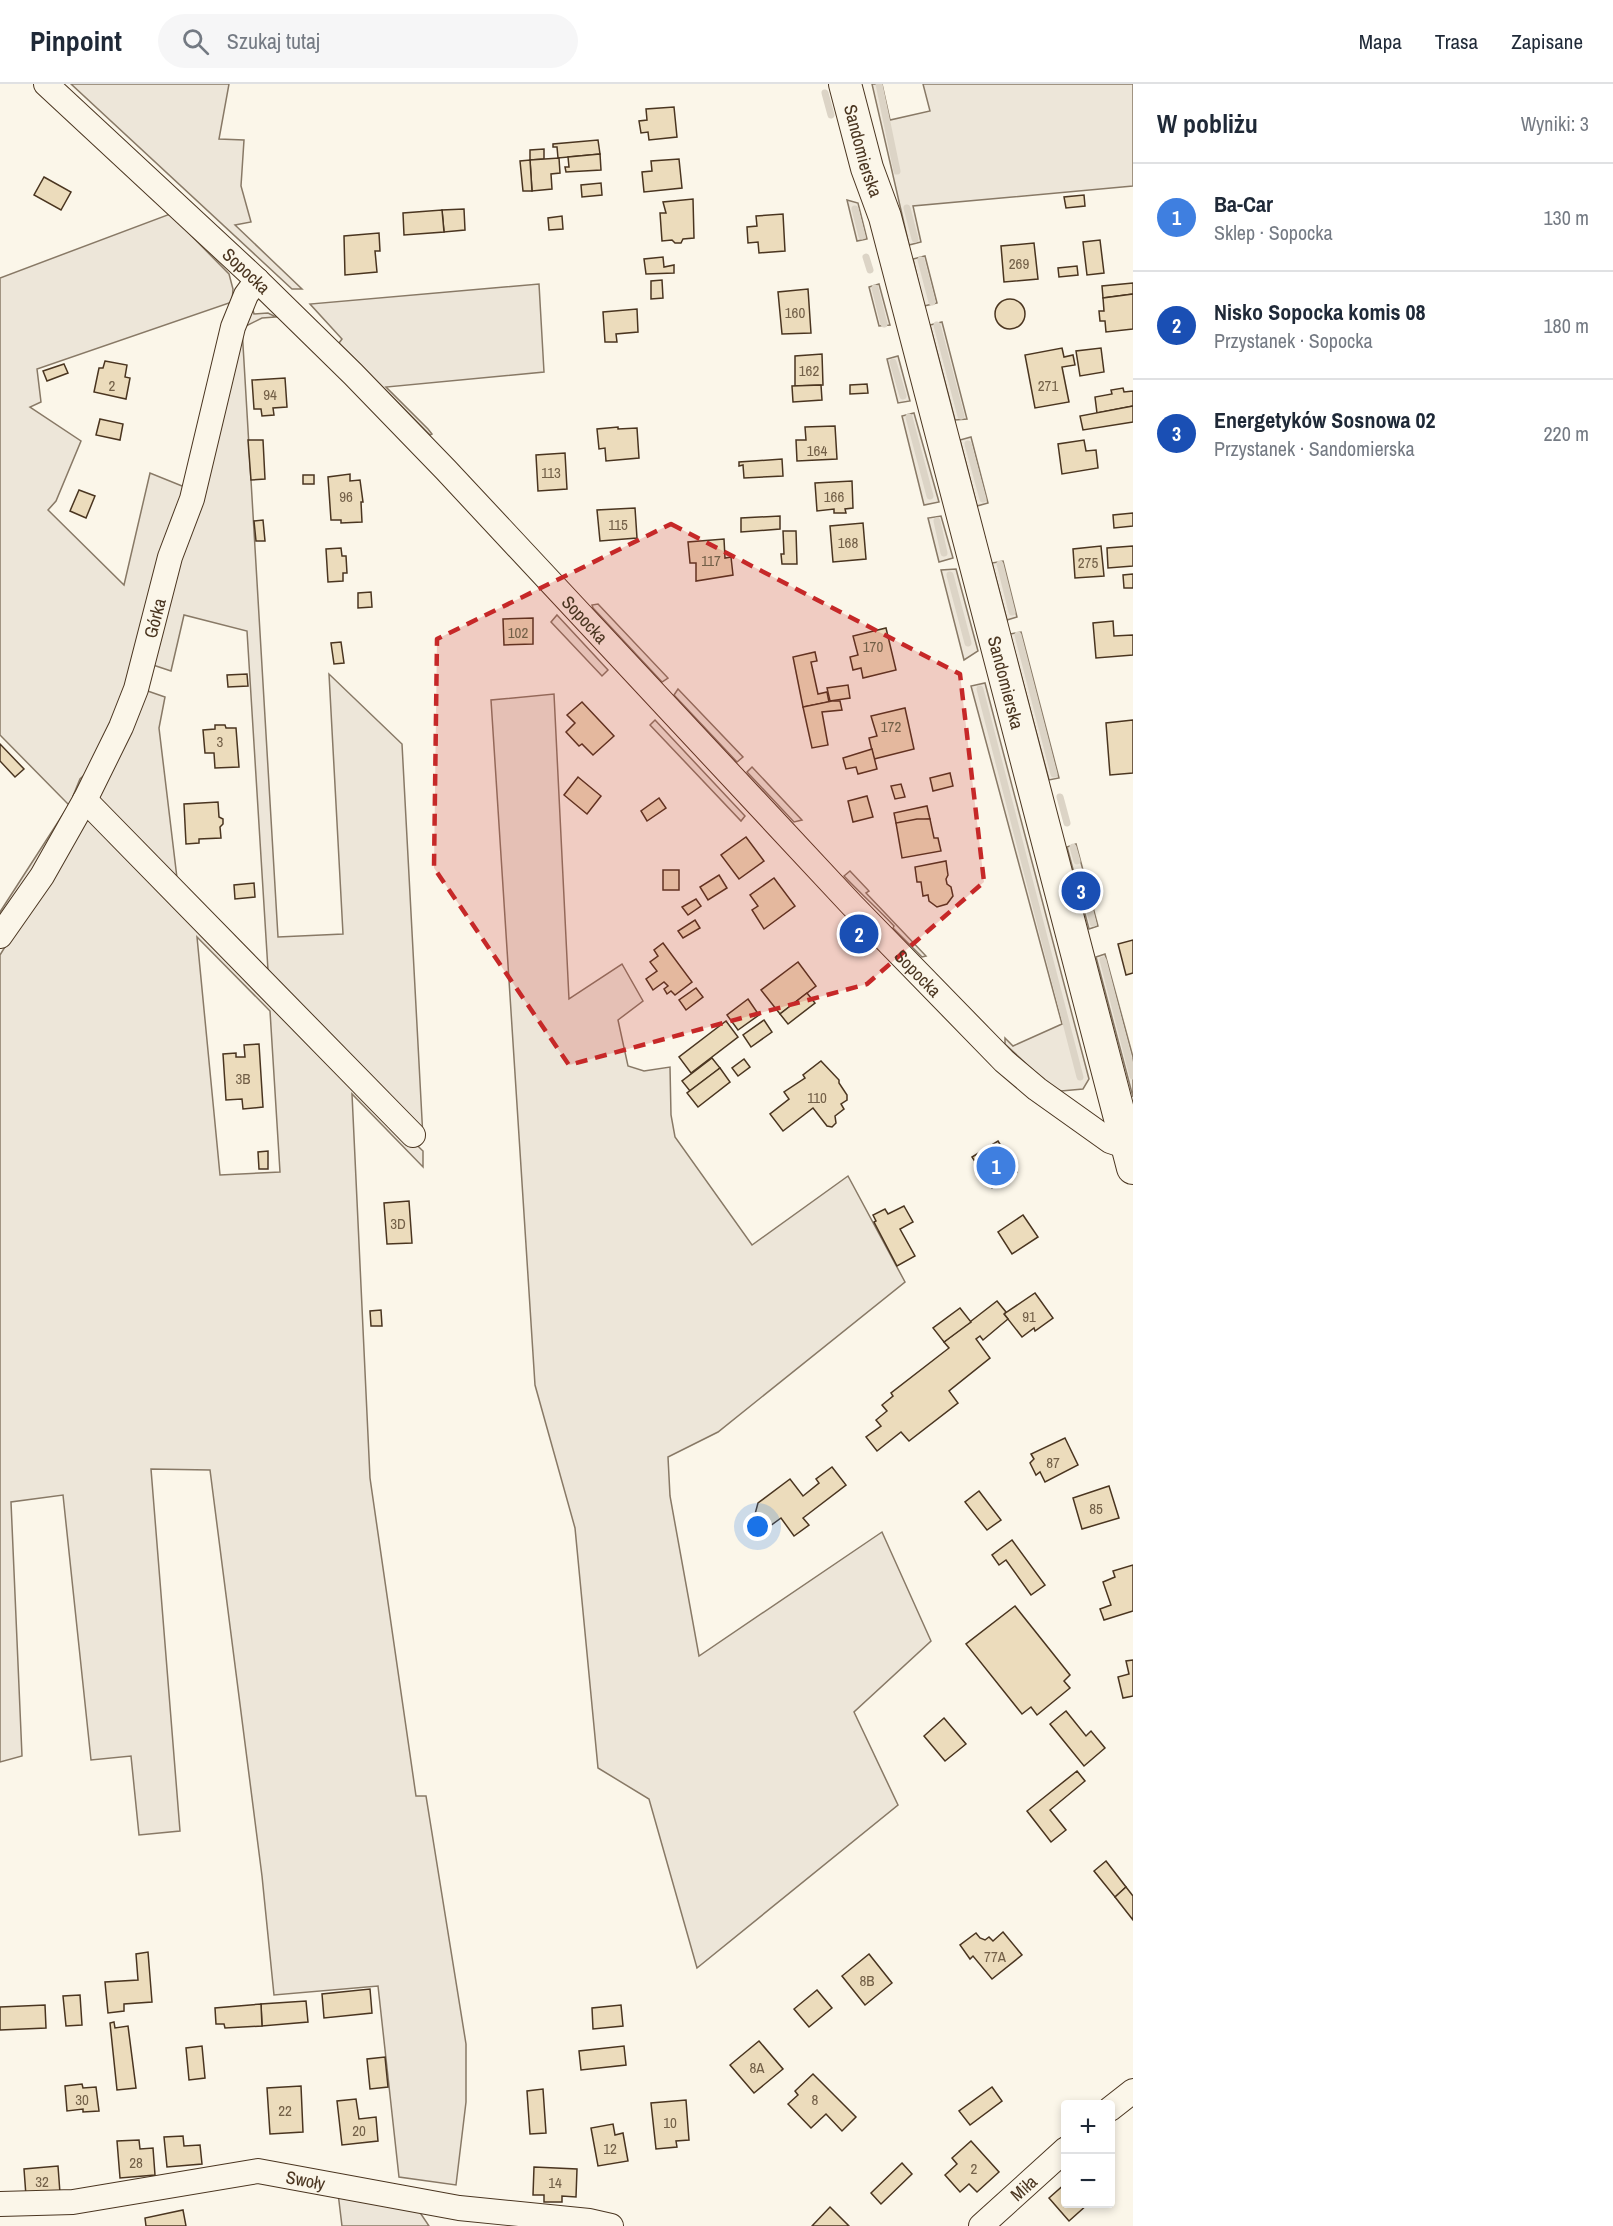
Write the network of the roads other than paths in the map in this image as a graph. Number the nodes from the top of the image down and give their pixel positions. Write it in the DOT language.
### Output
graph roads {
  1 [pos="46,84"];
  2 [pos="845,84"];
  3 [pos="864,84"];
  4 [pos="885,217"];
  5 [pos="257,280"];
  6 [pos="85,800"];
  7 [pos="0,936"];
  8 [pos="413,1136"];
  9 [pos="1131,1154"];
  10 [pos="1133,2091"];
  11 [pos="1115,2105"];
  12 [pos="1061,2154"];
  13 [pos="0,2204"];
  14 [pos="457,2217"];
  15 [pos="611,2226"];
  16 [pos="981,2226"];
  1 -- 5 [label="street, Sopocka"];
  2 -- 4 [label="main road, Sandomierska"];
  3 -- 4 [label="main road, Sandomierska"];
  4 -- 9 [label="main road, Sandomierska"];
  5 -- 6 [label="street, Górka"];
  5 -- 9 [label="street, Sopocka"];
  6 -- 7 [label="street, Górka"];
  6 -- 8 [label="street"];
  10 -- 11 [label="street"];
  12 -- 16 [label="street, Miła"];
  13 -- 14 [label="street, Swoły"];
  14 -- 15 [label="street, Swoły"];
}
